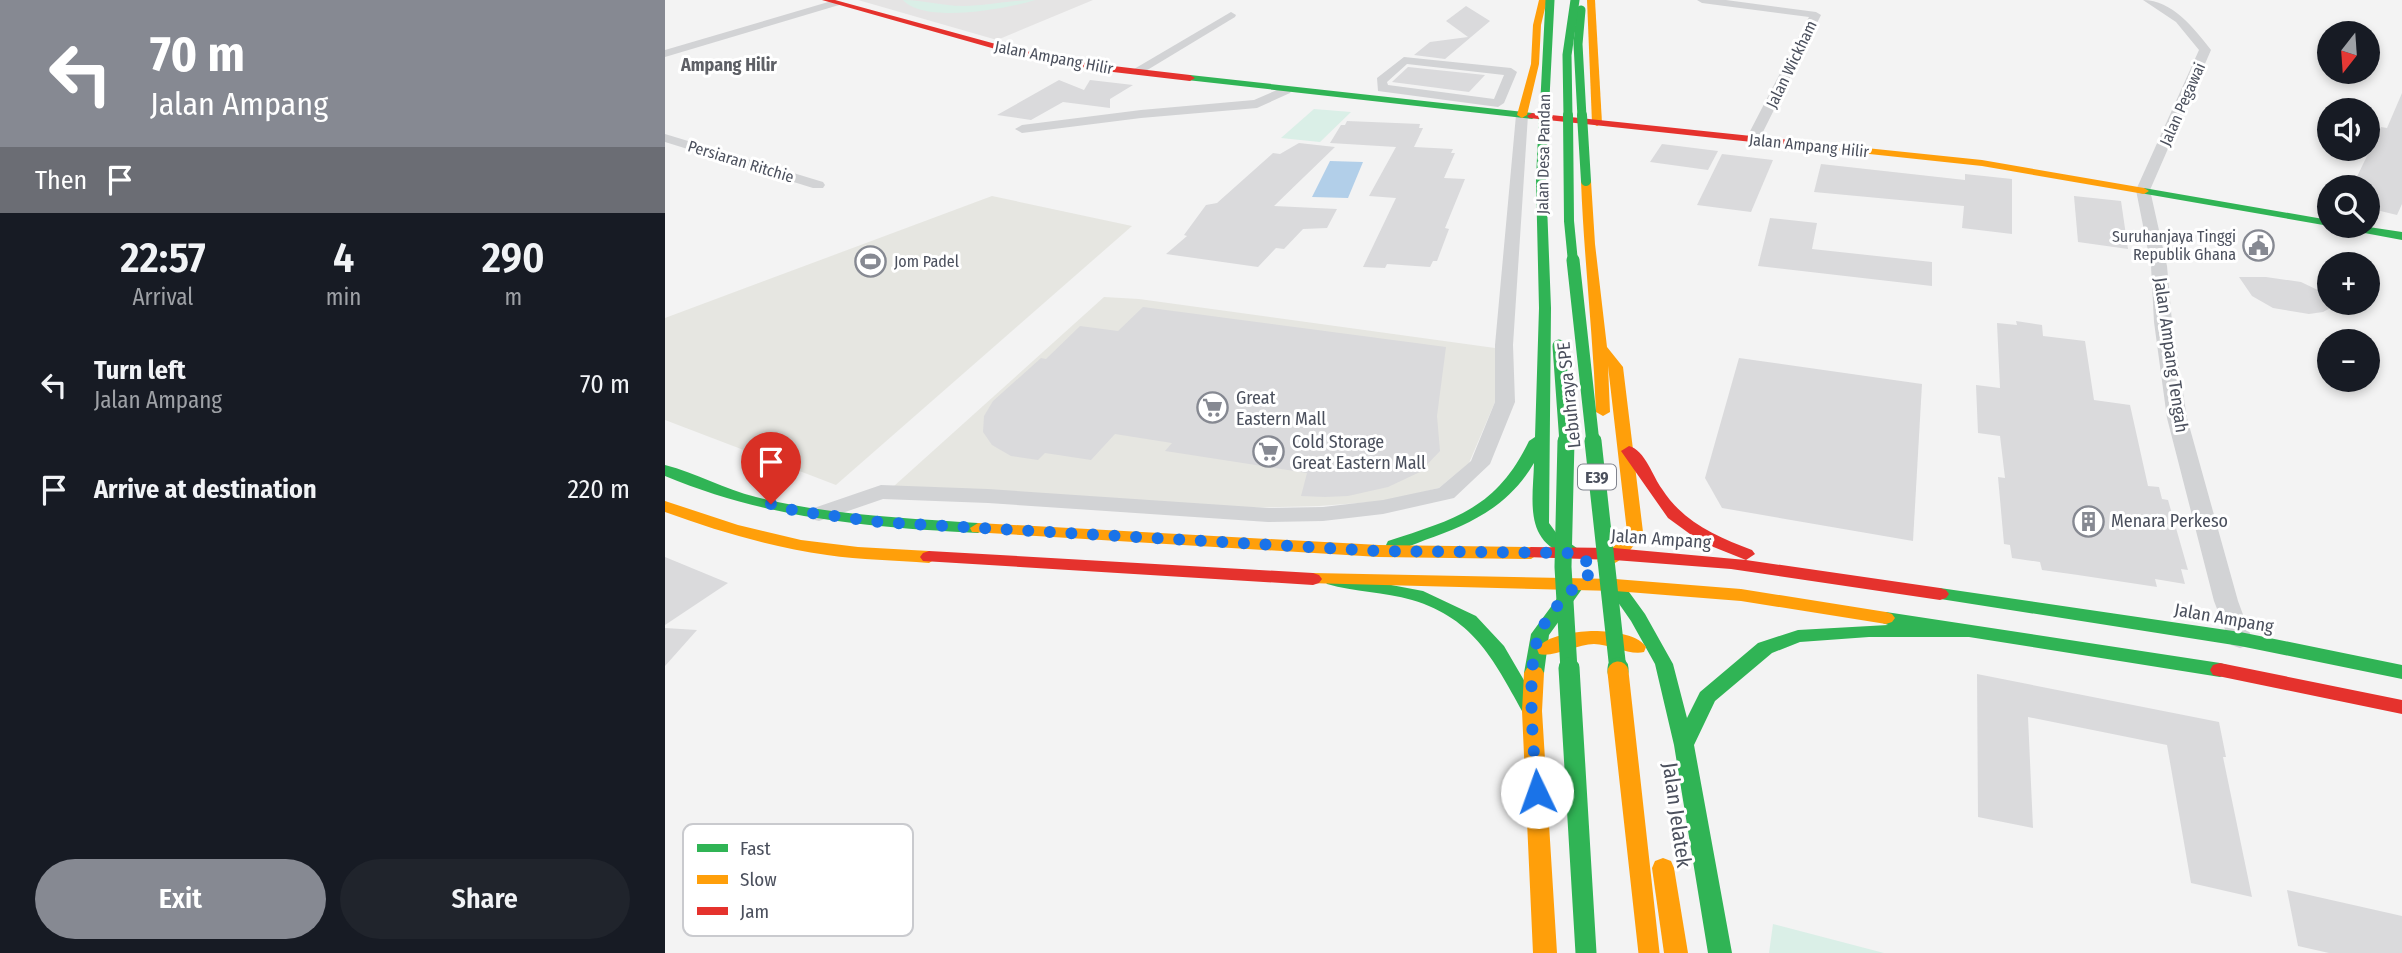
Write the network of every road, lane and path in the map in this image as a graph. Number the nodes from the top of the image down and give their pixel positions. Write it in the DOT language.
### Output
graph roads {
  1 [pos="1543,0"];
  2 [pos="1550,0"];
  3 [pos="1559,0"];
  4 [pos="1575,0"];
  5 [pos="1582,0"];
  6 [pos="1591,0"];
  7 [pos="1702,0"];
  8 [pos="2148,0"];
  9 [pos="831,1"];
  10 [pos="1231,15"];
  11 [pos="665,54"];
  12 [pos="1135,72"];
  13 [pos="1286,90"];
  14 [pos="1381,94"];
  15 [pos="1523,115"];
  16 [pos="1597,123"];
  17 [pos="1022,129"];
  18 [pos="665,138"];
  19 [pos="1752,139"];
  20 [pos="818,184"];
  21 [pos="2143,190"];
  22 [pos="2317,221"];
  23 [pos="2380,232"];
  24 [pos="2402,236"];
  25 [pos="1545,308"];
  26 [pos="1599,347"];
  27 [pos="1545,416"];
  28 [pos="1627,449"];
  29 [pos="665,470"];
  30 [pos="1542,502"];
  31 [pos="665,506"];
  32 [pos="1615,506"];
  33 [pos="1138,507"];
  34 [pos="1573,513"];
  35 [pos="819,514"];
  36 [pos="1634,515"];
  37 [pos="1122,536"];
  38 [pos="1379,551"];
  39 [pos="1577,553"];
  40 [pos="1614,554"];
  41 [pos="1595,569"];
  42 [pos="1808,574"];
  43 [pos="1333,580"];
  44 [pos="1577,584"];
  45 [pos="1615,585"];
  46 [pos="1970,631"];
  47 [pos="2240,639"];
  48 [pos="1535,654"];
  49 [pos="1664,664"];
  50 [pos="2402,672"];
  51 [pos="1587,694"];
  52 [pos="2402,707"];
  53 [pos="1532,711"];
  54 [pos="1684,745"];
  55 [pos="1660,845"];
  56 [pos="1545,953"];
  57 [pos="1586,953"];
  58 [pos="1592,953"];
  59 [pos="1649,953"];
  60 [pos="1675,953"];
  61 [pos="1720,953"];
  1 -- 15 [label="main road"];
  2 -- 25 [label="main road, Jalan Desa Pandan, bridge"];
  3 -- 57 [label="main road, Lebuhraya SPE / E39, bridge"];
  4 -- 59 [label="main road, Lebuhraya SPE / E39, bridge"];
  5 -- 26 [label="main road, bridge"];
  6 -- 16 [label="main road"];
  7 -- 19 [label="street, Jalan Wickham"];
  8 -- 21 [label="street, Jalan Pegawai"];
  9 -- 11 [label="street"];
  9 -- 12 [label="main road, Jalan Ampang Hilir"];
  10 -- 12 [label="street"];
  12 -- 13 [label="main road, Jalan Ampang Hilir"];
  13 -- 14 [label="main road, Jalan Ampang Hilir"];
  13 -- 17 [label="street"];
  14 -- 14 [label="street"];
  14 -- 15 [label="main road, Jalan Ampang Hilir"];
  15 -- 16 [label="main road, Jalan Ampang Hilir"];
  15 -- 33 [label="street"];
  16 -- 19 [label="main road, Jalan Ampang Hilir"];
  18 -- 20 [label="street, Persiaran Ritchie"];
  19 -- 21 [label="main road, Jalan Ampang Hilir"];
  21 -- 22 [label="main road, Jalan Ampang Hilir"];
  21 -- 47 [label="street, Jalan Ampang Tengah"];
  23 -- 24 [label="main road"];
  25 -- 27 [label="main road, Jalan Desa Pandan"];
  25 -- 34 [label="main road, Jalan Desa Pandan"];
  26 -- 28 [label="main road"];
  26 -- 32 [label="main road"];
  27 -- 30 [label="main road, Jalan Desa Pandan"];
  27 -- 38 [label="main road"];
  28 -- 36 [label="main road"];
  28 -- 42 [label="main road"];
  29 -- 35 [label="main road, Jalan Ampang"];
  30 -- 36 [label="main road"];
  30 -- 39 [label="main road, Jalan Desa Pandan"];
  31 -- 43 [label="main road"];
  33 -- 35 [label="street"];
  33 -- 37 [label="street"];
  35 -- 37 [label="main road, Jalan Ampang"];
  36 -- 40 [label="main road"];
  37 -- 38 [label="main road, Jalan Ampang"];
  38 -- 39 [label="main road, Jalan Ampang"];
  39 -- 40 [label="main road, Jalan Ampang"];
  39 -- 41 [label="main road, Jalan Desa Pandan"];
  40 -- 41 [label="main road"];
  40 -- 42 [label="main road, Jalan Ampang"];
  41 -- 44 [label="main road"];
  41 -- 45 [label="main road, Jalan Desa Pandan"];
  42 -- 47 [label="main road, Jalan Ampang"];
  43 -- 44 [label="main road"];
  43 -- 53 [label="main road"];
  44 -- 45 [label="main road"];
  44 -- 48 [label="main road"];
  45 -- 46 [label="main road"];
  45 -- 49 [label="main road, Jalan Desa Pandan"];
  46 -- 52 [label="main road"];
  46 -- 54 [label="main road"];
  47 -- 50 [label="main road, Jalan Ampang"];
  48 -- 49 [label="main road"];
  48 -- 53 [label="main road"];
  49 -- 54 [label="main road, Jalan Desa Pandan"];
  51 -- 58 [label="main road"];
  53 -- 56 [label="main road"];
  54 -- 61 [label="main road, Jalan Desa Pandan"];
  55 -- 60 [label="main road, Jalan Jelatek"];
}
